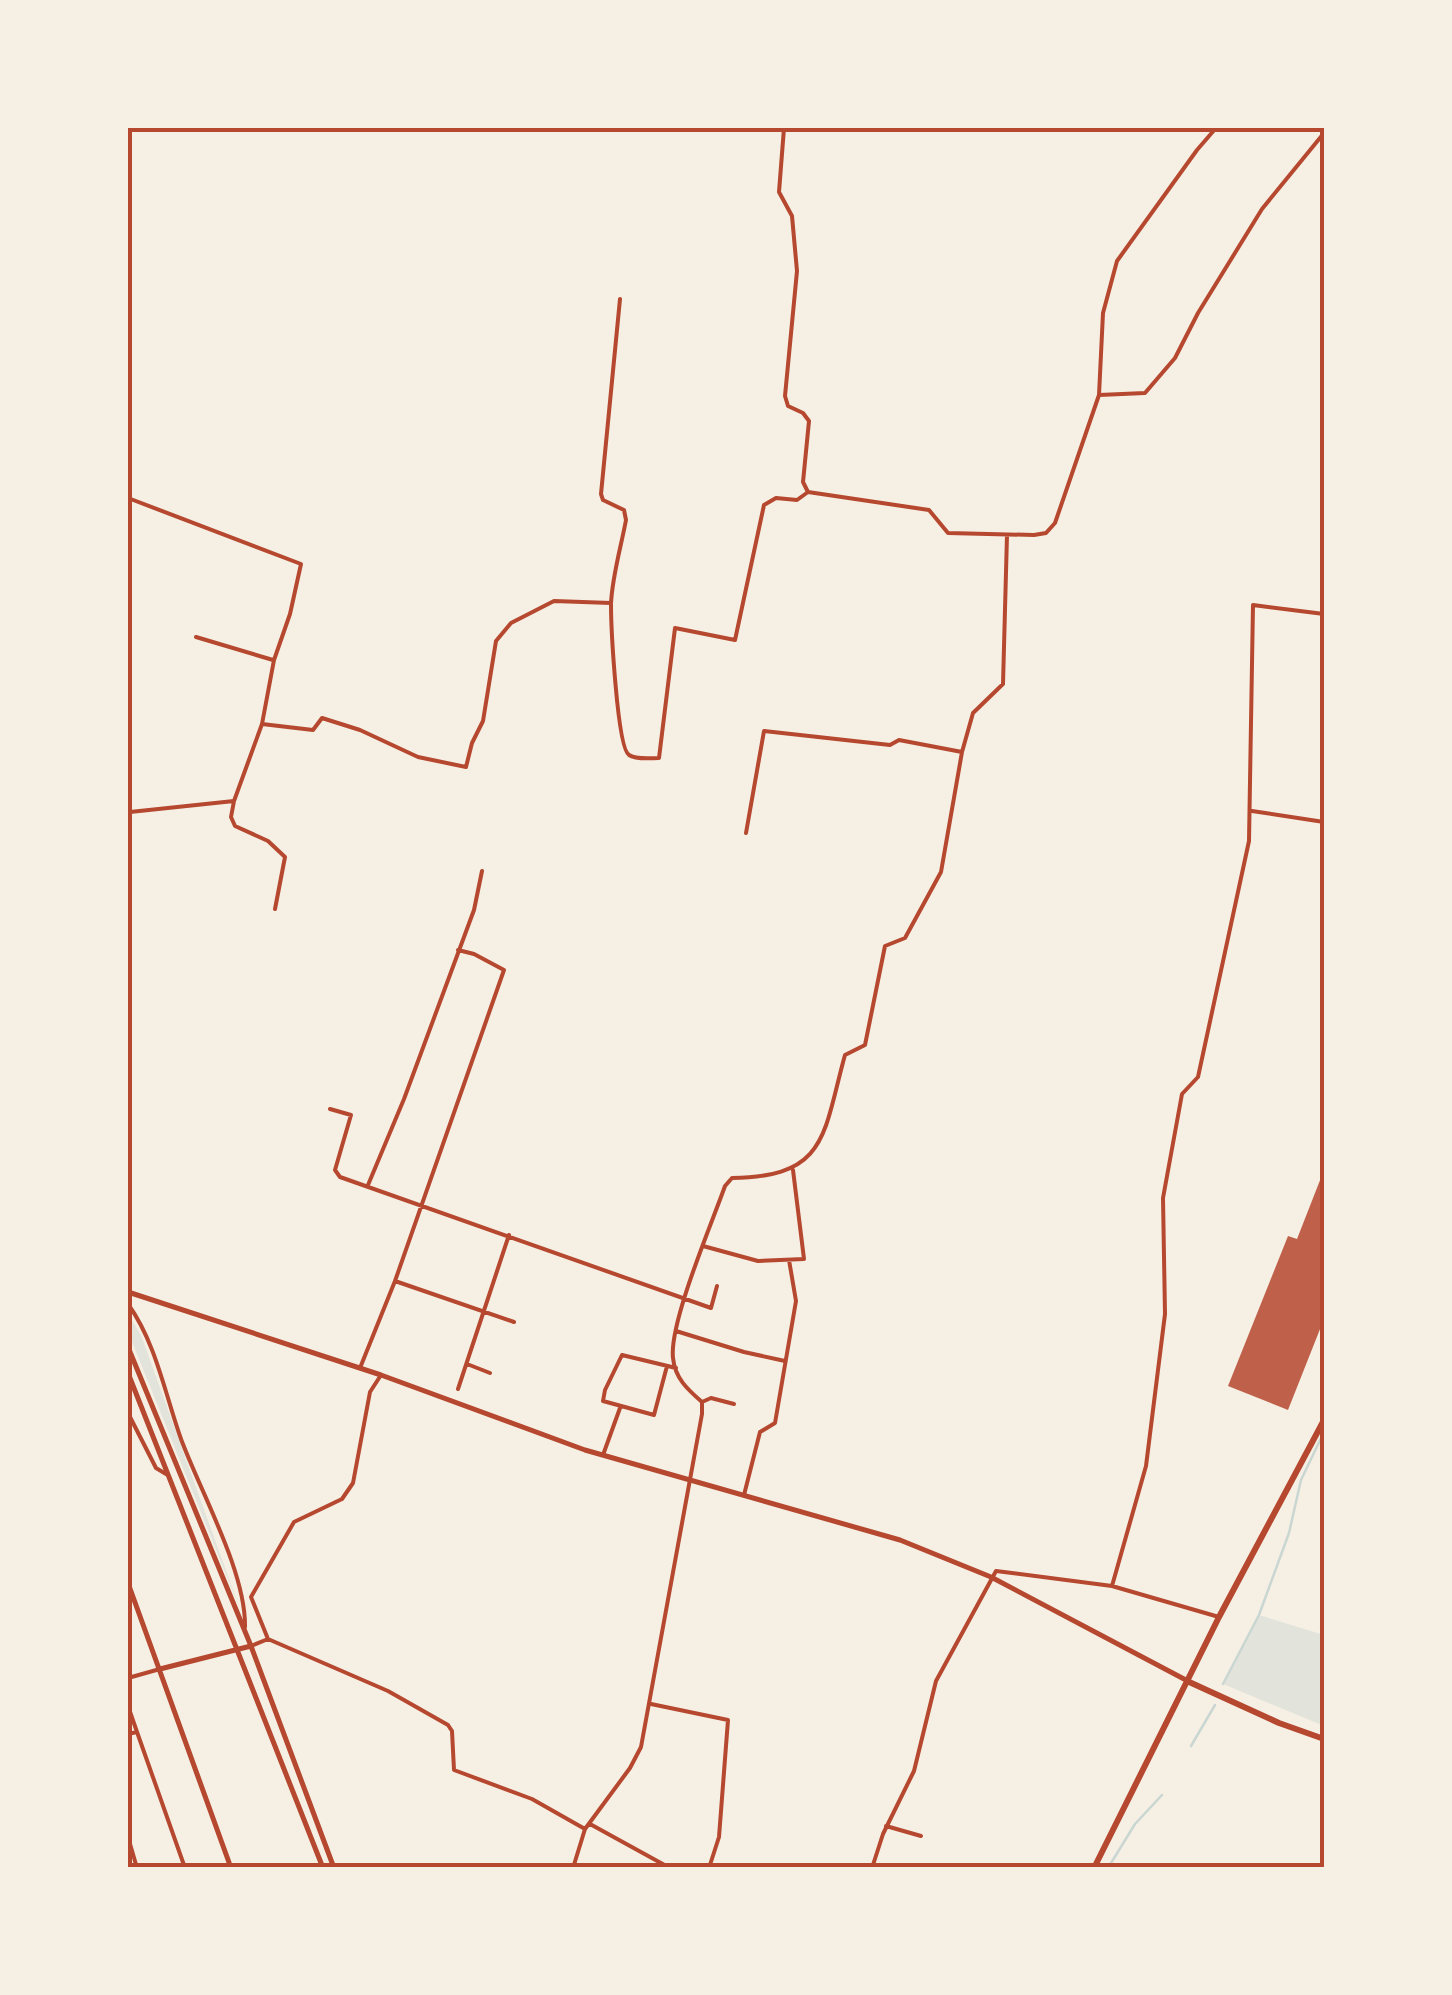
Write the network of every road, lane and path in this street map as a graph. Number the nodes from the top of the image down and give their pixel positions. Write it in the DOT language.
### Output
graph roads {
  1 [pos="784,128"];
  2 [pos="1216,128"];
  3 [pos="1324,133"];
  4 [pos="620,300"];
  5 [pos="1099,395"];
  6 [pos="808,492"];
  7 [pos="128,498"];
  8 [pos="1008,535"];
  9 [pos="611,603"];
  10 [pos="1324,614"];
  11 [pos="196,636"];
  12 [pos="274,660"];
  13 [pos="262,724"];
  14 [pos="962,752"];
  15 [pos="234,801"];
  16 [pos="1252,811"];
  17 [pos="1324,822"];
  18 [pos="128,824"];
  19 [pos="746,833"];
  20 [pos="482,871"];
  21 [pos="275,909"];
  22 [pos="458,950"];
  23 [pos="330,1108"];
  24 [pos="793,1170"];
  25 [pos="368,1185"];
  26 [pos="422,1204"];
  27 [pos="509,1235"];
  28 [pos="703,1246"];
  29 [pos="789,1260"];
  30 [pos="395,1281"];
  31 [pos="717,1286"];
  32 [pos="128,1292"];
  33 [pos="685,1301"];
  34 [pos="128,1304"];
  35 [pos="486,1312"];
  36 [pos="514,1322"];
  37 [pos="676,1330"];
  38 [pos="128,1346"];
  39 [pos="785,1361"];
  40 [pos="467,1364"];
  41 [pos="666,1366"];
  42 [pos="360,1368"];
  43 [pos="676,1368"];
  44 [pos="490,1372"];
  45 [pos="128,1373"];
  46 [pos="382,1375"];
  47 [pos="458,1389"];
  48 [pos="702,1402"];
  49 [pos="734,1404"];
  50 [pos="620,1406"];
  51 [pos="128,1412"];
  52 [pos="1324,1420"];
  53 [pos="603,1455"];
  54 [pos="166,1474"];
  55 [pos="691,1481"];
  56 [pos="744,1495"];
  57 [pos="992,1577"];
  58 [pos="128,1583"];
  59 [pos="1112,1586"];
  60 [pos="1219,1617"];
  61 [pos="245,1632"];
  62 [pos="268,1639"];
  63 [pos="252,1646"];
  64 [pos="238,1651"];
  65 [pos="160,1669"];
  66 [pos="128,1678"];
  67 [pos="1186,1680"];
  68 [pos="650,1704"];
  69 [pos="128,1706"];
  70 [pos="137,1732"];
  71 [pos="128,1734"];
  72 [pos="1324,1740"];
  73 [pos="587,1826"];
  74 [pos="886,1826"];
  75 [pos="921,1836"];
  76 [pos="128,1838"];
  77 [pos="137,1868"];
  78 [pos="185,1868"];
  79 [pos="231,1868"];
  80 [pos="324,1868"];
  81 [pos="334,1868"];
  82 [pos="573,1868"];
  83 [pos="670,1868"];
  84 [pos="710,1868"];
  85 [pos="872,1868"];
  86 [pos="1094,1868"];
  1 -- 6 [label="street"];
  2 -- 5 [label="street"];
  3 -- 5 [label="street"];
  4 -- 9 [label="street"];
  5 -- 8 [label="street"];
  6 -- 8 [label="street"];
  6 -- 9 [label="street"];
  7 -- 12 [label="street"];
  8 -- 14 [label="street"];
  9 -- 13 [label="street"];
  10 -- 16 [label="street"];
  11 -- 12 [label="street"];
  12 -- 13 [label="street"];
  13 -- 15 [label="street"];
  14 -- 19 [label="street"];
  14 -- 24 [label="street"];
  15 -- 18 [label="street"];
  15 -- 21 [label="street"];
  16 -- 17 [label="street"];
  16 -- 59 [label="street"];
  20 -- 22 [label="street"];
  22 -- 25 [label="street"];
  22 -- 26 [label="street"];
  23 -- 25 [label="street"];
  24 -- 28 [label="street"];
  24 -- 29 [label="street"];
  25 -- 26 [label="street"];
  26 -- 27 [label="street"];
  26 -- 30 [label="street"];
  27 -- 33 [label="street"];
  27 -- 35 [label="street"];
  28 -- 29 [label="street"];
  28 -- 33 [label="street"];
  29 -- 39 [label="street"];
  30 -- 35 [label="street"];
  30 -- 42 [label="street"];
  31 -- 33 [label="street"];
  32 -- 42 [label="street"];
  33 -- 37 [label="street"];
  34 -- 61 [label="street"];
  35 -- 36 [label="street"];
  35 -- 40 [label="street"];
  37 -- 39 [label="street"];
  37 -- 43 [label="street"];
  38 -- 61 [label="street"];
  39 -- 56 [label="street"];
  40 -- 44 [label="street"];
  40 -- 47 [label="street"];
  41 -- 43 [label="street"];
  41 -- 50 [label="street"];
  41 -- 50 [label="street"];
  42 -- 46 [label="street"];
  43 -- 48 [label="street"];
  45 -- 54 [label="street"];
  46 -- 53 [label="street"];
  46 -- 62 [label="street"];
  48 -- 49 [label="street"];
  48 -- 55 [label="street"];
  50 -- 53 [label="street"];
  51 -- 54 [label="street"];
  52 -- 60 [label="main road"];
  53 -- 55 [label="street"];
  54 -- 64 [label="street"];
  55 -- 56 [label="street"];
  55 -- 68 [label="street"];
  56 -- 57 [label="street"];
  57 -- 59 [label="street"];
  57 -- 67 [label="street"];
  57 -- 74 [label="street"];
  58 -- 65 [label="street"];
  59 -- 60 [label="street"];
  60 -- 67 [label="main road"];
  61 -- 63 [label="street"];
  62 -- 63 [label="street"];
  62 -- 73 [label="street"];
  63 -- 64 [label="street"];
  63 -- 81 [label="street"];
  64 -- 65 [label="street"];
  64 -- 80 [label="street"];
  65 -- 66 [label="street"];
  65 -- 79 [label="street"];
  67 -- 72 [label="main road"];
  67 -- 86 [label="main road"];
  68 -- 73 [label="street"];
  68 -- 84 [label="street"];
  69 -- 70 [label="street"];
  70 -- 71 [label="street"];
  70 -- 78 [label="street"];
  73 -- 82 [label="street"];
  73 -- 83 [label="street"];
  74 -- 75 [label="street"];
  74 -- 85 [label="street"];
  76 -- 77 [label="street"];
}
